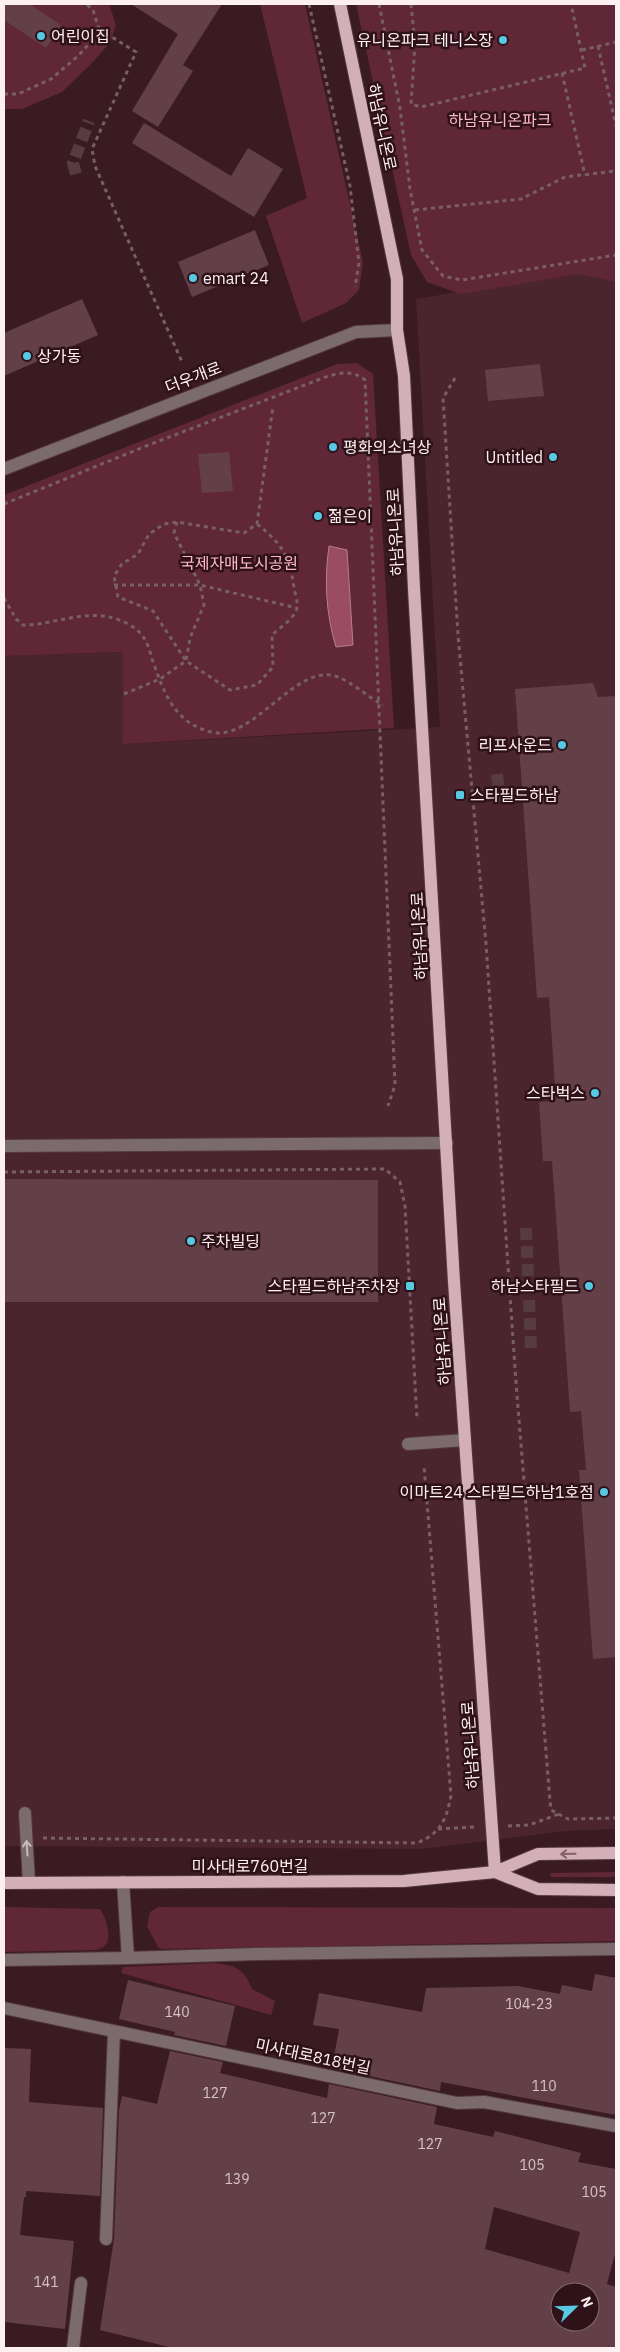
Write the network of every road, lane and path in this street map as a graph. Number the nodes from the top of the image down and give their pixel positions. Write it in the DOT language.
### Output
graph roads {
  1 [pos="86,4"];
  2 [pos="309,4"];
  3 [pos="340,4"];
  4 [pos="378,4"];
  5 [pos="411,4"];
  6 [pos="571,4"];
  7 [pos="99,29"];
  8 [pos="616,42"];
  9 [pos="598,46"];
  10 [pos="582,50"];
  11 [pos="562,73"];
  12 [pos="4,94"];
  13 [pos="616,126"];
  14 [pos="616,171"];
  15 [pos="584,175"];
  16 [pos="414,210"];
  17 [pos="616,256"];
  18 [pos="355,287"];
  19 [pos="397,330"];
  20 [pos="182,362"];
  21 [pos="455,378"];
  22 [pos="273,406"];
  23 [pos="4,469"];
  24 [pos="4,504"];
  25 [pos="177,522"];
  26 [pos="257,524"];
  27 [pos="114,585"];
  28 [pos="200,586"];
  29 [pos="4,598"];
  30 [pos="297,608"];
  31 [pos="186,661"];
  32 [pos="160,679"];
  33 [pos="124,694"];
  34 [pos="383,705"];
  35 [pos="388,1106"];
  36 [pos="447,1143"];
  37 [pos="4,1146"];
  38 [pos="4,1172"];
  39 [pos="417,1419"];
  40 [pos="465,1440"];
  41 [pos="408,1444"];
  42 [pos="424,1466"];
  43 [pos="25,1813"];
  44 [pos="616,1818"];
  45 [pos="55,1838"];
  46 [pos="616,1853"];
  47 [pos="495,1872"];
  48 [pos="123,1882"];
  49 [pos="4,1883"];
  50 [pos="29,1884"];
  51 [pos="616,1890"];
  52 [pos="616,1949"];
  53 [pos="128,1958"];
  54 [pos="4,1960"];
  55 [pos="4,2008"];
  56 [pos="114,2031"];
  57 [pos="616,2126"];
  58 [pos="106,2239"];
  59 [pos="81,2283"];
  60 [pos="73,2348"];
  1 -- 7 [label="path"];
  2 -- 18 [label="path"];
  3 -- 19 [label="main road, 하남유니온로"];
  4 -- 16 [label="path"];
  5 -- 11 [label="path"];
  6 -- 10 [label="path"];
  7 -- 12 [label="path"];
  7 -- 20 [label="path"];
  8 -- 9 [label="path"];
  9 -- 10 [label="path"];
  9 -- 13 [label="path"];
  10 -- 11 [label="path"];
  11 -- 15 [label="path"];
  14 -- 15 [label="path"];
  15 -- 16 [label="path"];
  16 -- 17 [label="path"];
  19 -- 23 [label="street, 더우개로"];
  19 -- 36 [label="main road, 하남유니온로"];
  21 -- 44 [label="path"];
  22 -- 26 [label="path"];
  24 -- 35 [label="path"];
  25 -- 26 [label="path"];
  25 -- 27 [label="path"];
  25 -- 28 [label="path"];
  26 -- 30 [label="path"];
  27 -- 28 [label="path"];
  27 -- 31 [label="path"];
  28 -- 30 [label="path"];
  28 -- 31 [label="path"];
  29 -- 32 [label="path"];
  30 -- 31 [label="path"];
  31 -- 32 [label="path"];
  32 -- 33 [label="path"];
  32 -- 34 [label="path"];
  36 -- 37 [label="street"];
  36 -- 40 [label="main road, 하남유니온로"];
  38 -- 39 [label="path"];
  40 -- 41 [label="street"];
  40 -- 47 [label="main road, 하남유니온로"];
  42 -- 45 [label="path"];
  50 -- 43 [label="street, one-way"];
  46 -- 47 [label="main road, one-way"];
  47 -- 48 [label="main road, 미사대로760번길"];
  47 -- 51 [label="main road"];
  48 -- 50 [label="main road, 미사대로760번길"];
  48 -- 53 [label="street"];
  49 -- 50 [label="main road, 미사대로760번길"];
  52 -- 53 [label="street"];
  53 -- 54 [label="street"];
  55 -- 56 [label="street, 미사대로818번길"];
  56 -- 57 [label="street, 미사대로818번길"];
  56 -- 58 [label="street"];
  59 -- 60 [label="street"];
}
